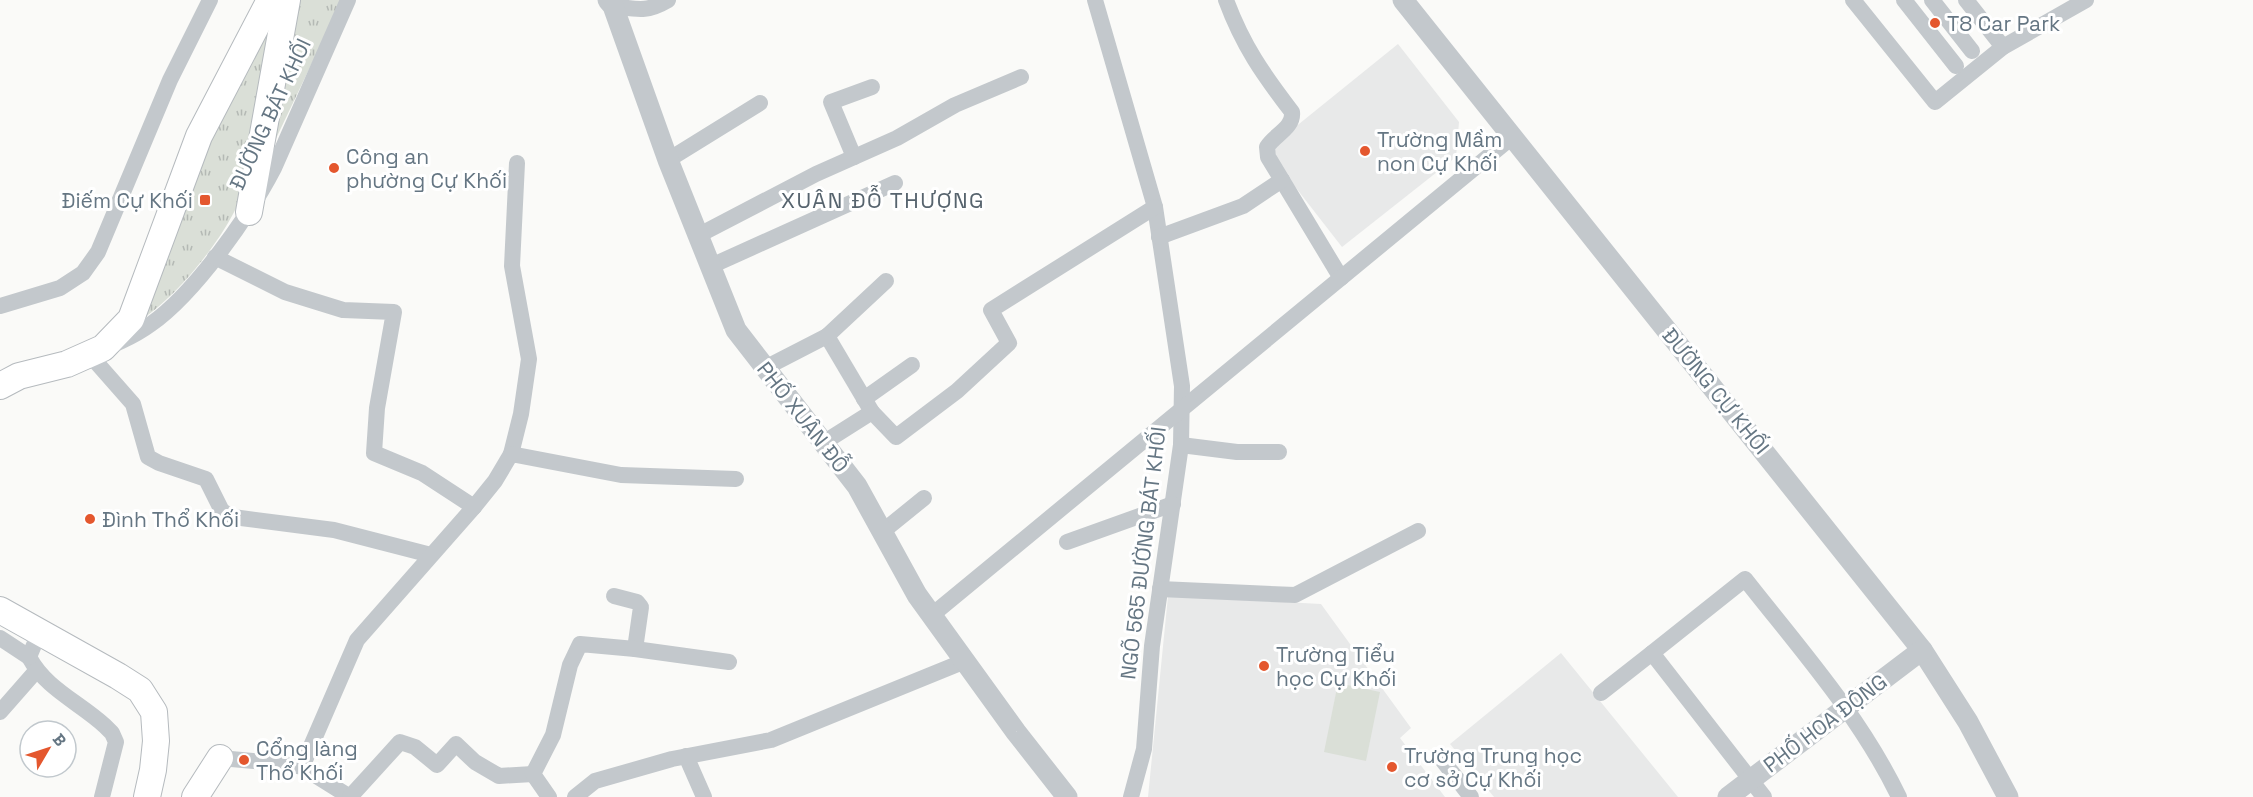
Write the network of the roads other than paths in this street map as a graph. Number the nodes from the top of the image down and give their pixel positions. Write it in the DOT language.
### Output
graph roads {
  1 [pos="210,0"];
  2 [pos="270,0"];
  3 [pos="287,0"];
  4 [pos="348,0"];
  5 [pos="668,0"];
  6 [pos="1095,0"];
  7 [pos="1226,0"];
  8 [pos="1402,0"];
  9 [pos="1853,0"];
  10 [pos="1904,0"];
  11 [pos="1932,0"];
  12 [pos="1966,0"];
  13 [pos="2086,0"];
  14 [pos="610,3"];
  15 [pos="2003,47"];
  16 [pos="1972,51"];
  17 [pos="1956,66"];
  18 [pos="1021,77"];
  19 [pos="872,87"];
  20 [pos="760,103"];
  21 [pos="1512,137"];
  22 [pos="854,157"];
  23 [pos="668,160"];
  24 [pos="517,163"];
  25 [pos="1282,180"];
  26 [pos="895,183"];
  27 [pos="1155,207"];
  28 [pos="249,212"];
  29 [pos="699,235"];
  30 [pos="1159,237"];
  31 [pos="215,257"];
  32 [pos="711,266"];
  33 [pos="1341,278"];
  34 [pos="886,281"];
  35 [pos="0,306"];
  36 [pos="827,336"];
  37 [pos="89,354"];
  38 [pos="912,366"];
  39 [pos="765,368"];
  40 [pos="0,386"];
  41 [pos="868,405"];
  42 [pos="1182,409"];
  43 [pos="824,443"];
  44 [pos="1182,446"];
  45 [pos="1279,452"];
  46 [pos="512,454"];
  47 [pos="736,479"];
  48 [pos="924,498"];
  49 [pos="1173,504"];
  50 [pos="474,507"];
  51 [pos="1418,531"];
  52 [pos="882,532"];
  53 [pos="1067,542"];
  54 [pos="431,555"];
  55 [pos="1160,589"];
  56 [pos="614,596"];
  57 [pos="0,610"];
  58 [pos="932,615"];
  59 [pos="39,633"];
  60 [pos="0,638"];
  61 [pos="635,649"];
  62 [pos="1922,650"];
  63 [pos="1652,653"];
  64 [pos="965,661"];
  65 [pos="729,662"];
  66 [pos="32,664"];
  67 [pos="1601,693"];
  68 [pos="1846,707"];
  69 [pos="0,712"];
  70 [pos="686,756"];
  71 [pos="1440,757"];
  72 [pos="220,758"];
  73 [pos="302,768"];
  74 [pos="533,774"];
  75 [pos="1751,779"];
  76 [pos="102,797"];
  77 [pos="147,797"];
  78 [pos="195,797"];
  79 [pos="208,797"];
  80 [pos="350,797"];
  81 [pos="549,797"];
  82 [pos="575,797"];
  83 [pos="704,797"];
  84 [pos="1067,797"];
  85 [pos="1131,797"];
  86 [pos="1471,797"];
  87 [pos="1728,797"];
  88 [pos="1764,797"];
  89 [pos="1899,797"];
  90 [pos="2008,797"];
  1 -- 35 [label="street"];
  2 -- 37 [label="main road"];
  3 -- 28 [label="main road"];
  4 -- 28 [label="street, ĐƯỜNG BÁT KHỐI"];
  5 -- 14 [label="street"];
  6 -- 27 [label="street, NGÕ 565 ĐƯỜNG BÁT KHỐI"];
  7 -- 25 [label="street"];
  8 -- 21 [label="street, ĐƯỜNG CỰ KHỐI"];
  9 -- 15 [label="street"];
  10 -- 17 [label="street"];
  11 -- 16 [label="street"];
  12 -- 15 [label="street"];
  13 -- 15 [label="street"];
  14 -- 23 [label="street, PHỐ XUÂN ĐỖ"];
  18 -- 22 [label="street"];
  19 -- 22 [label="street"];
  20 -- 23 [label="street"];
  21 -- 33 [label="street"];
  21 -- 62 [label="street, ĐƯỜNG CỰ KHỐI"];
  22 -- 29 [label="street"];
  23 -- 29 [label="street, PHỐ XUÂN ĐỖ"];
  24 -- 46 [label="street"];
  25 -- 30 [label="street"];
  25 -- 33 [label="street"];
  26 -- 32 [label="street"];
  27 -- 30 [label="street, NGÕ 565 ĐƯỜNG BÁT KHỐI"];
  27 -- 41 [label="street"];
  28 -- 31 [label="street, ĐƯỜNG BÁT KHỐI"];
  29 -- 32 [label="street, PHỐ XUÂN ĐỖ"];
  30 -- 42 [label="street, NGÕ 565 ĐƯỜNG BÁT KHỐI"];
  31 -- 37 [label="street, ĐƯỜNG BÁT KHỐI"];
  31 -- 50 [label="street"];
  32 -- 39 [label="street, PHỐ XUÂN ĐỖ"];
  33 -- 42 [label="street"];
  34 -- 36 [label="street"];
  36 -- 39 [label="street"];
  36 -- 41 [label="street"];
  37 -- 40 [label="main road"];
  37 -- 54 [label="street"];
  38 -- 41 [label="street"];
  39 -- 43 [label="street, PHỐ XUÂN ĐỖ"];
  41 -- 43 [label="street"];
  42 -- 44 [label="street, NGÕ 565 ĐƯỜNG BÁT KHỐI"];
  42 -- 58 [label="street"];
  43 -- 52 [label="street, PHỐ XUÂN ĐỖ"];
  44 -- 45 [label="street"];
  44 -- 49 [label="street, NGÕ 565 ĐƯỜNG BÁT KHỐI"];
  46 -- 47 [label="street"];
  46 -- 50 [label="street"];
  48 -- 52 [label="street"];
  49 -- 53 [label="street"];
  49 -- 55 [label="street, NGÕ 565 ĐƯỜNG BÁT KHỐI"];
  50 -- 54 [label="street"];
  51 -- 55 [label="street"];
  52 -- 58 [label="street, PHỐ XUÂN ĐỖ"];
  54 -- 73 [label="street"];
  55 -- 85 [label="street, NGÕ 565 ĐƯỜNG BÁT KHỐI"];
  56 -- 61 [label="street"];
  57 -- 59 [label="main road"];
  58 -- 64 [label="street, PHỐ XUÂN ĐỖ"];
  59 -- 66 [label="street"];
  59 -- 77 [label="main road"];
  60 -- 66 [label="street"];
  61 -- 65 [label="street"];
  61 -- 74 [label="street"];
  62 -- 68 [label="street, PHỐ HOA ĐỘNG"];
  62 -- 90 [label="street, ĐƯỜNG CỰ KHỐI"];
  63 -- 67 [label="street"];
  63 -- 68 [label="street"];
  63 -- 75 [label="street"];
  64 -- 70 [label="street"];
  64 -- 84 [label="street, PHỐ XUÂN ĐỖ"];
  66 -- 69 [label="street"];
  66 -- 76 [label="street"];
  68 -- 75 [label="street, PHỐ HOA ĐỘNG"];
  68 -- 89 [label="street"];
  70 -- 82 [label="street"];
  70 -- 83 [label="street"];
  71 -- 86 [label="street"];
  72 -- 73 [label="street"];
  72 -- 78 [label="main road"];
  72 -- 79 [label="street"];
  73 -- 80 [label="street"];
  74 -- 80 [label="street"];
  74 -- 81 [label="street"];
  75 -- 87 [label="street, PHỐ HOA ĐỘNG"];
  75 -- 88 [label="street"];
}
